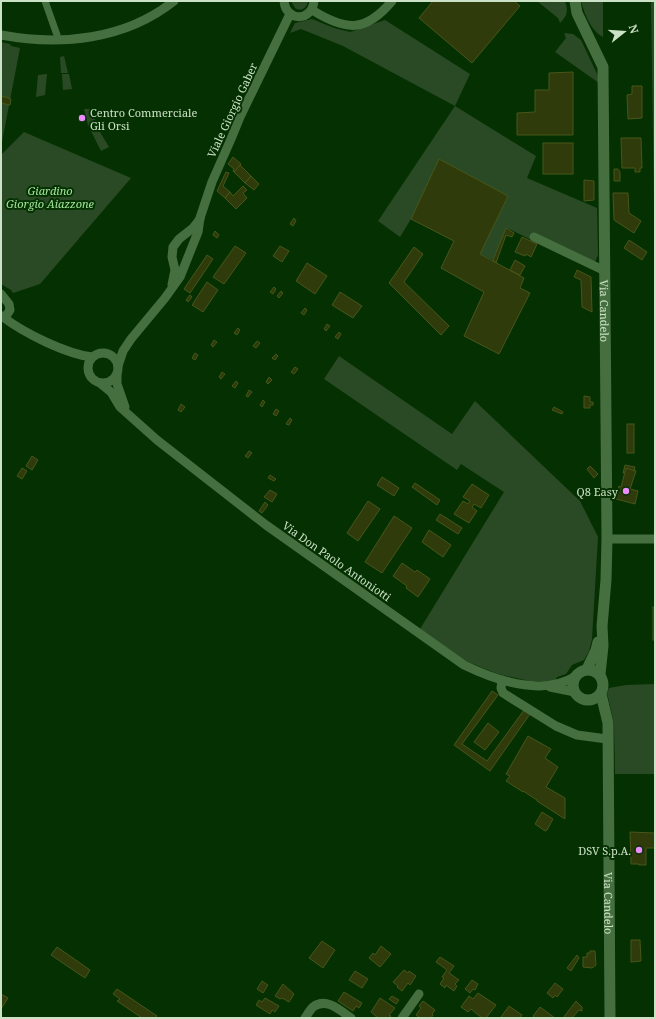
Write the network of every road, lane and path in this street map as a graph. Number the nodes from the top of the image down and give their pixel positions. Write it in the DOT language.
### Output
graph roads {
  1 [pos="45,1"];
  2 [pos="174,1"];
  3 [pos="284,1"];
  4 [pos="392,1"];
  5 [pos="575,1"];
  6 [pos="313,5"];
  7 [pos="290,14"];
  8 [pos="1,35"];
  9 [pos="57,35"];
  10 [pos="200,218"];
  11 [pos="534,237"];
  12 [pos="604,271"];
  13 [pos="171,289"];
  14 [pos="1,294"];
  15 [pos="10,310"];
  16 [pos="2,316"];
  17 [pos="24,330"];
  18 [pos="130,339"];
  19 [pos="70,353"];
  20 [pos="108,354"];
  21 [pos="92,357"];
  22 [pos="118,370"];
  23 [pos="88,373"];
  24 [pos="100,384"];
  25 [pos="130,417"];
  26 [pos="607,539"];
  27 [pos="655,539"];
  28 [pos="602,626"];
  29 [pos="586,670"];
  30 [pos="600,674"];
  31 [pos="576,676"];
  32 [pos="502,680"];
  33 [pos="549,686"];
  34 [pos="575,692"];
  35 [pos="601,694"];
  36 [pos="585,700"];
  37 [pos="607,739"];
  38 [pos="419,994"];
  39 [pos="305,1018"];
  40 [pos="351,1018"];
  41 [pos="402,1018"];
  42 [pos="610,1018"];
  1 -- 9 [label="street"];
  2 -- 8 [label="street"];
  3 -- 7 [label="street"];
  4 -- 6 [label="street"];
  5 -- 12 [label="street, Via Candelo"];
  6 -- 7 [label="street"];
  7 -- 10 [label="street, Viale Giorgio Gaber"];
  10 -- 13 [label="street, Viale Giorgio Gaber"];
  10 -- 13 [label="street, Viale Giorgio Gaber"];
  11 -- 12 [label="street"];
  12 -- 26 [label="street, Via Candelo"];
  13 -- 18 [label="street, Viale Giorgio Gaber"];
  14 -- 15 [label="street"];
  15 -- 16 [label="street"];
  15 -- 17 [label="street"];
  16 -- 17 [label="street"];
  17 -- 19 [label="street"];
  18 -- 20 [label="street, Viale Giorgio Gaber"];
  18 -- 22 [label="street, Viale Giorgio Gaber"];
  19 -- 21 [label="street"];
  19 -- 23 [label="street"];
  20 -- 21 [label="street"];
  20 -- 22 [label="street"];
  21 -- 23 [label="street"];
  22 -- 24 [label="street"];
  22 -- 25 [label="street, Via Don Paolo Antoniotti"];
  23 -- 24 [label="street"];
  24 -- 25 [label="street, Via Don Paolo Antoniotti"];
  25 -- 32 [label="street, Via Don Paolo Antoniotti"];
  26 -- 27 [label="street"];
  26 -- 28 [label="street, Via Candelo"];
  28 -- 29 [label="street, Via Candelo"];
  28 -- 30 [label="street, Via Candelo"];
  29 -- 30 [label="street"];
  29 -- 31 [label="street"];
  30 -- 35 [label="street"];
  31 -- 33 [label="street, Via Don Paolo Antoniotti"];
  31 -- 34 [label="street"];
  32 -- 33 [label="street, Via Don Paolo Antoniotti"];
  32 -- 37 [label="street"];
  33 -- 34 [label="street, Via Don Paolo Antoniotti"];
  34 -- 36 [label="street"];
  35 -- 36 [label="street"];
  35 -- 37 [label="street, Via Candelo"];
  36 -- 37 [label="street, Via Candelo"];
  37 -- 42 [label="street, Via Candelo"];
  38 -- 41 [label="street"];
  39 -- 40 [label="street"];
}
